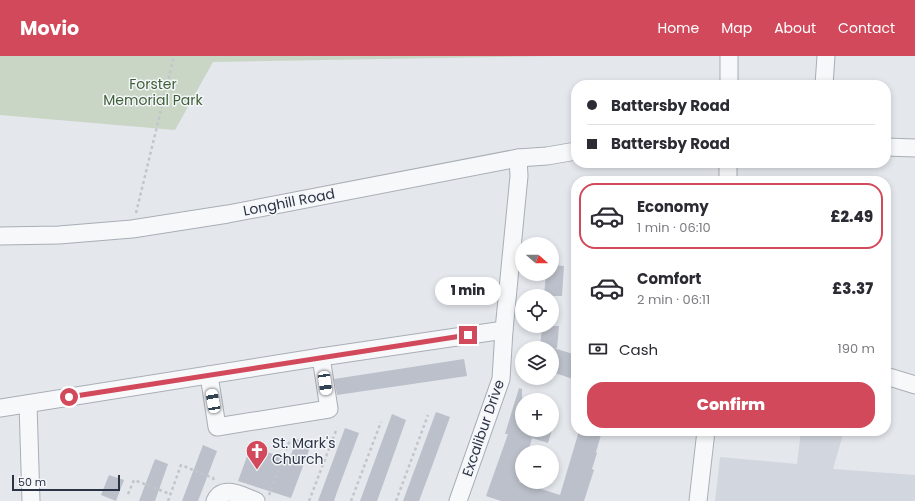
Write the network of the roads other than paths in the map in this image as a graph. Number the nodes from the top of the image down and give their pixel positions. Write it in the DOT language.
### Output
graph roads {
  1 [pos="730,56"];
  2 [pos="826,56"];
  3 [pos="729,80"];
  4 [pos="824,80"];
  5 [pos="891,148"];
  6 [pos="915,148"];
  7 [pos="571,152"];
  8 [pos="518,158"];
  9 [pos="0,236"];
  10 [pos="504,330"];
  11 [pos="321,357"];
  12 [pos="209,375"];
  13 [pos="891,378"];
  14 [pos="915,385"];
  15 [pos="28,404"];
  16 [pos="0,408"];
  17 [pos="705,436"];
  18 [pos="218,497"];
  19 [pos="31,501"];
  20 [pos="256,501"];
  21 [pos="458,501"];
  22 [pos="698,501"];
  1 -- 3 [label="street"];
  2 -- 4 [label="street"];
  5 -- 6 [label="street"];
  7 -- 8 [label="street, Longhill Road"];
  8 -- 9 [label="street, Longhill Road"];
  8 -- 10 [label="street, Excalibur Drive"];
  10 -- 11 [label="street"];
  10 -- 21 [label="street, Excalibur Drive"];
  11 -- 12 [label="street"];
  11 -- 12 [label="street"];
  12 -- 15 [label="street"];
  13 -- 14 [label="street"];
  15 -- 16 [label="street"];
  15 -- 19 [label="street"];
  17 -- 22 [label="street"];
  18 -- 20 [label="street"];
}
